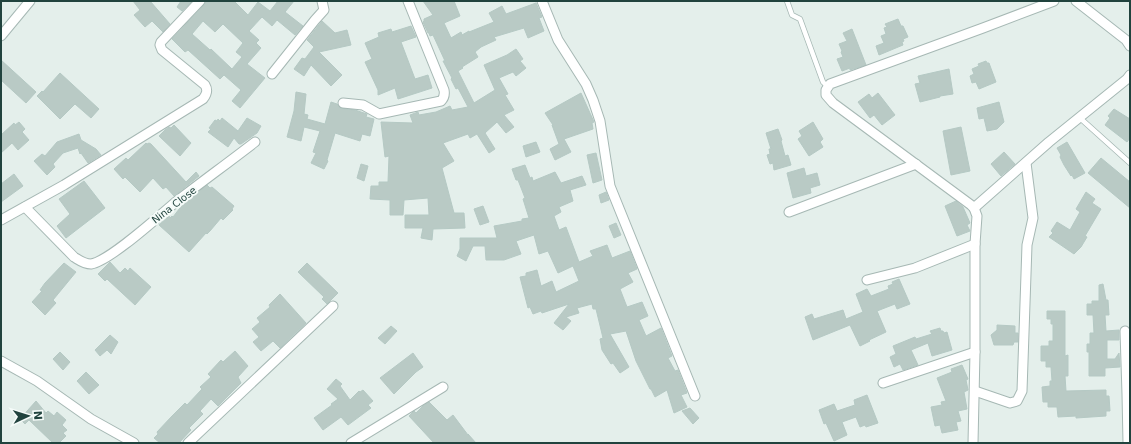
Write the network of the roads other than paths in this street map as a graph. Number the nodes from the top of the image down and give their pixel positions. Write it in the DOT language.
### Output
graph roads {
  1 [pos="30,1"];
  2 [pos="200,1"];
  3 [pos="322,1"];
  4 [pos="408,1"];
  5 [pos="542,1"];
  6 [pos="787,1"];
  7 [pos="1054,1"];
  8 [pos="1076,1"];
  9 [pos="1,36"];
  10 [pos="1130,46"];
  11 [pos="272,74"];
  12 [pos="1130,75"];
  13 [pos="827,86"];
  14 [pos="343,103"];
  15 [pos="1080,118"];
  16 [pos="255,142"];
  17 [pos="1026,163"];
  18 [pos="1130,163"];
  19 [pos="916,164"];
  20 [pos="25,207"];
  21 [pos="974,208"];
  22 [pos="789,212"];
  23 [pos="1,220"];
  24 [pos="975,244"];
  25 [pos="867,280"];
  26 [pos="332,306"];
  27 [pos="1125,331"];
  28 [pos="975,352"];
  29 [pos="1,361"];
  30 [pos="883,383"];
  31 [pos="443,387"];
  32 [pos="975,391"];
  33 [pos="695,396"];
  34 [pos="134,443"];
  35 [pos="188,443"];
  36 [pos="351,443"];
  37 [pos="973,443"];
  38 [pos="1129,443"];
  1 -- 9 [label="street"];
  2 -- 20 [label="street"];
  3 -- 11 [label="street"];
  4 -- 14 [label="street"];
  5 -- 33 [label="street"];
  6 -- 13 [label="lane"];
  7 -- 13 [label="street"];
  8 -- 10 [label="street"];
  12 -- 15 [label="street"];
  13 -- 19 [label="street"];
  15 -- 17 [label="street"];
  15 -- 18 [label="lane"];
  16 -- 20 [label="street, Nina Close"];
  17 -- 21 [label="street"];
  17 -- 32 [label="street"];
  19 -- 21 [label="street"];
  19 -- 22 [label="street"];
  20 -- 23 [label="street"];
  21 -- 24 [label="street"];
  24 -- 25 [label="street"];
  24 -- 28 [label="street"];
  26 -- 35 [label="street"];
  27 -- 38 [label="street"];
  28 -- 30 [label="street"];
  28 -- 32 [label="street"];
  29 -- 34 [label="street"];
  31 -- 36 [label="street"];
  32 -- 37 [label="street"];
}
